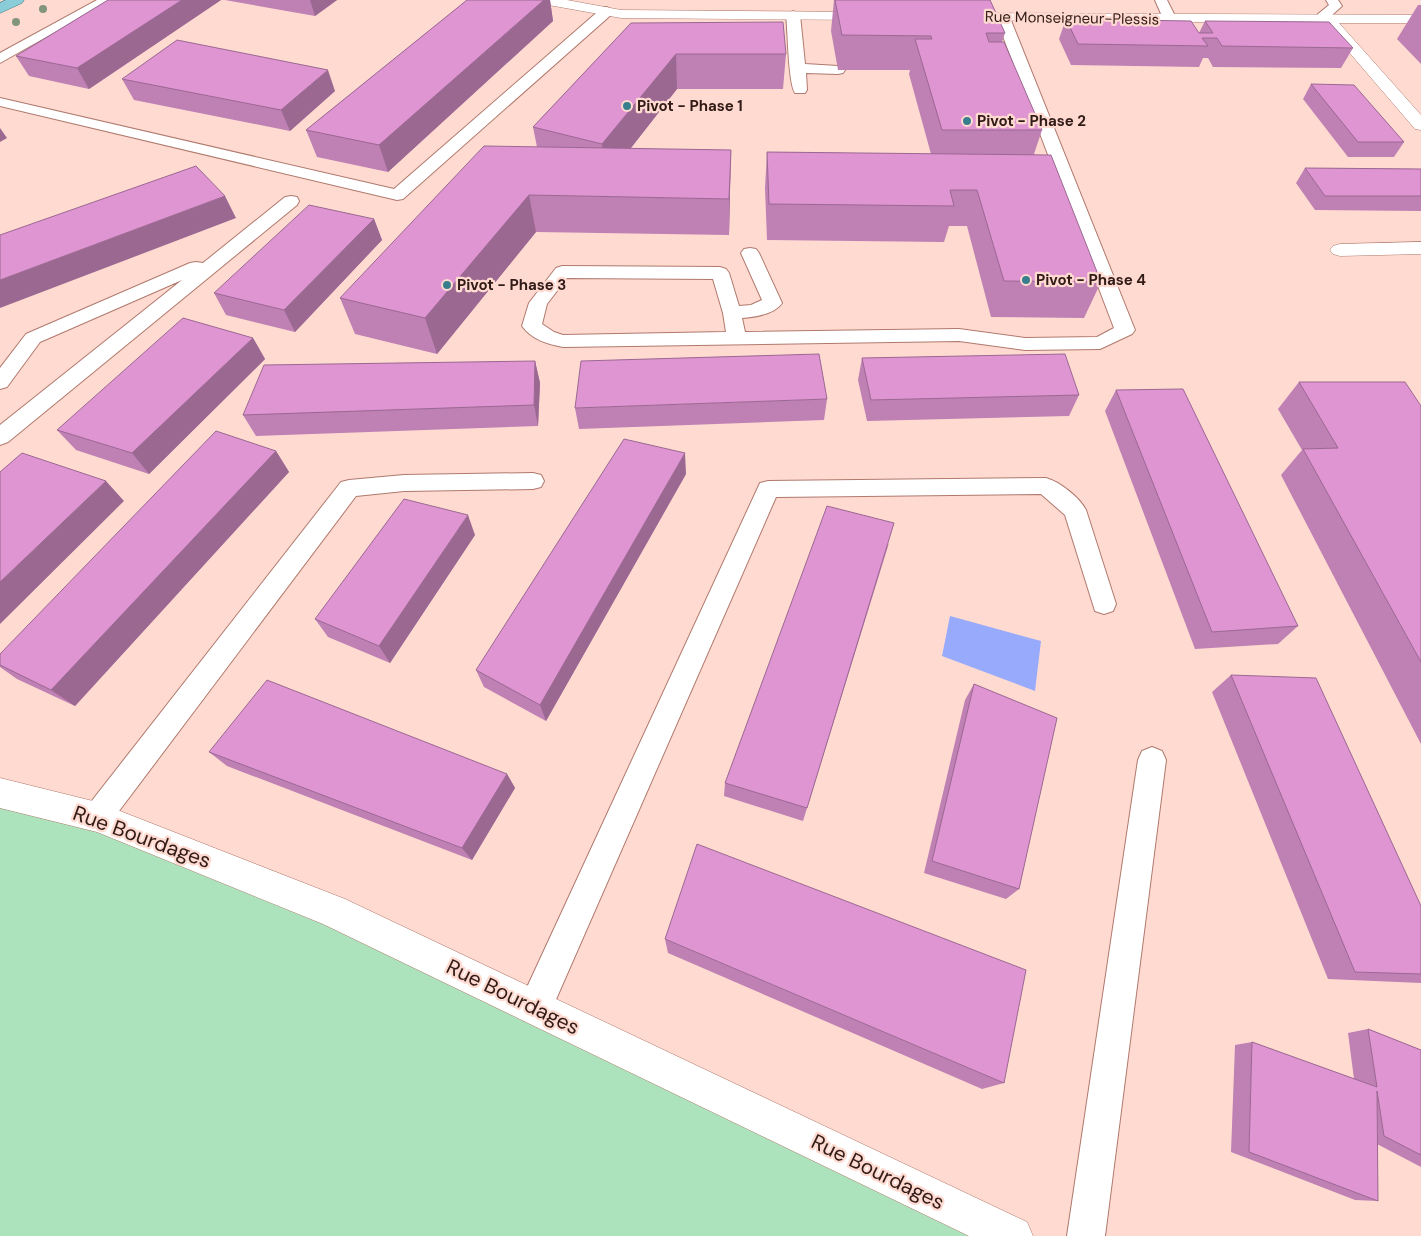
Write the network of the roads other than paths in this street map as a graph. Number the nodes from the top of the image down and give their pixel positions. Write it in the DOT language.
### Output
graph roads {
  1 [pos="17,0"];
  2 [pos="106,0"];
  3 [pos="543,0"];
  4 [pos="1161,0"];
  5 [pos="1332,0"];
  6 [pos="566,2"];
  7 [pos="0,9"];
  8 [pos="607,11"];
  9 [pos="793,15"];
  10 [pos="883,16"];
  11 [pos="951,17"];
  12 [pos="1003,18"];
  13 [pos="1328,19"];
  14 [pos="1170,20"];
  15 [pos="1421,20"];
  16 [pos="0,59"];
  17 [pos="838,70"];
  18 [pos="798,71"];
  19 [pos="782,73"];
  20 [pos="800,90"];
  21 [pos="0,102"];
  22 [pos="1421,125"];
  23 [pos="291,201"];
  24 [pos="1421,248"];
  25 [pos="1340,250"];
  26 [pos="750,253"];
  27 [pos="224,255"];
  28 [pos="732,313"];
  29 [pos="736,337"];
  30 [pos="0,382"];
  31 [pos="0,437"];
  32 [pos="533,481"];
  33 [pos="1104,604"];
  34 [pos="1152,760"];
  35 [pos="0,793"];
  36 [pos="97,817"];
  37 [pos="535,1008"];
  38 [pos="1013,1236"];
  39 [pos="1086,1236"];
  1 -- 7 [label="main road"];
  2 -- 16 [label="lane"];
  3 -- 6 [label="street"];
  4 -- 14 [label="lane"];
  5 -- 13 [label="lane"];
  6 -- 8 [label="street"];
  8 -- 9 [label="street"];
  8 -- 21 [label="lane"];
  9 -- 10 [label="street"];
  9 -- 18 [label="lane"];
  11 -- 12 [label="street, Rue Monseigneur-Plessis"];
  12 -- 14 [label="street, Rue Monseigneur-Plessis"];
  12 -- 29 [label="lane"];
  13 -- 14 [label="street, Rue Monseigneur-Plessis"];
  13 -- 15 [label="street, Rue Monseigneur-Plessis"];
  13 -- 22 [label="street"];
  17 -- 18 [label="lane"];
  18 -- 19 [label="lane"];
  18 -- 20 [label="lane"];
  23 -- 27 [label="lane"];
  24 -- 25 [label="street"];
  26 -- 28 [label="lane"];
  27 -- 30 [label="lane"];
  27 -- 31 [label="lane"];
  28 -- 29 [label="lane"];
  28 -- 29 [label="lane"];
  32 -- 36 [label="lane"];
  33 -- 37 [label="lane"];
  34 -- 39 [label="lane"];
  35 -- 36 [label="street, Rue Bourdages"];
  36 -- 37 [label="street, Rue Bourdages"];
  37 -- 38 [label="street, Rue Bourdages"];
}
